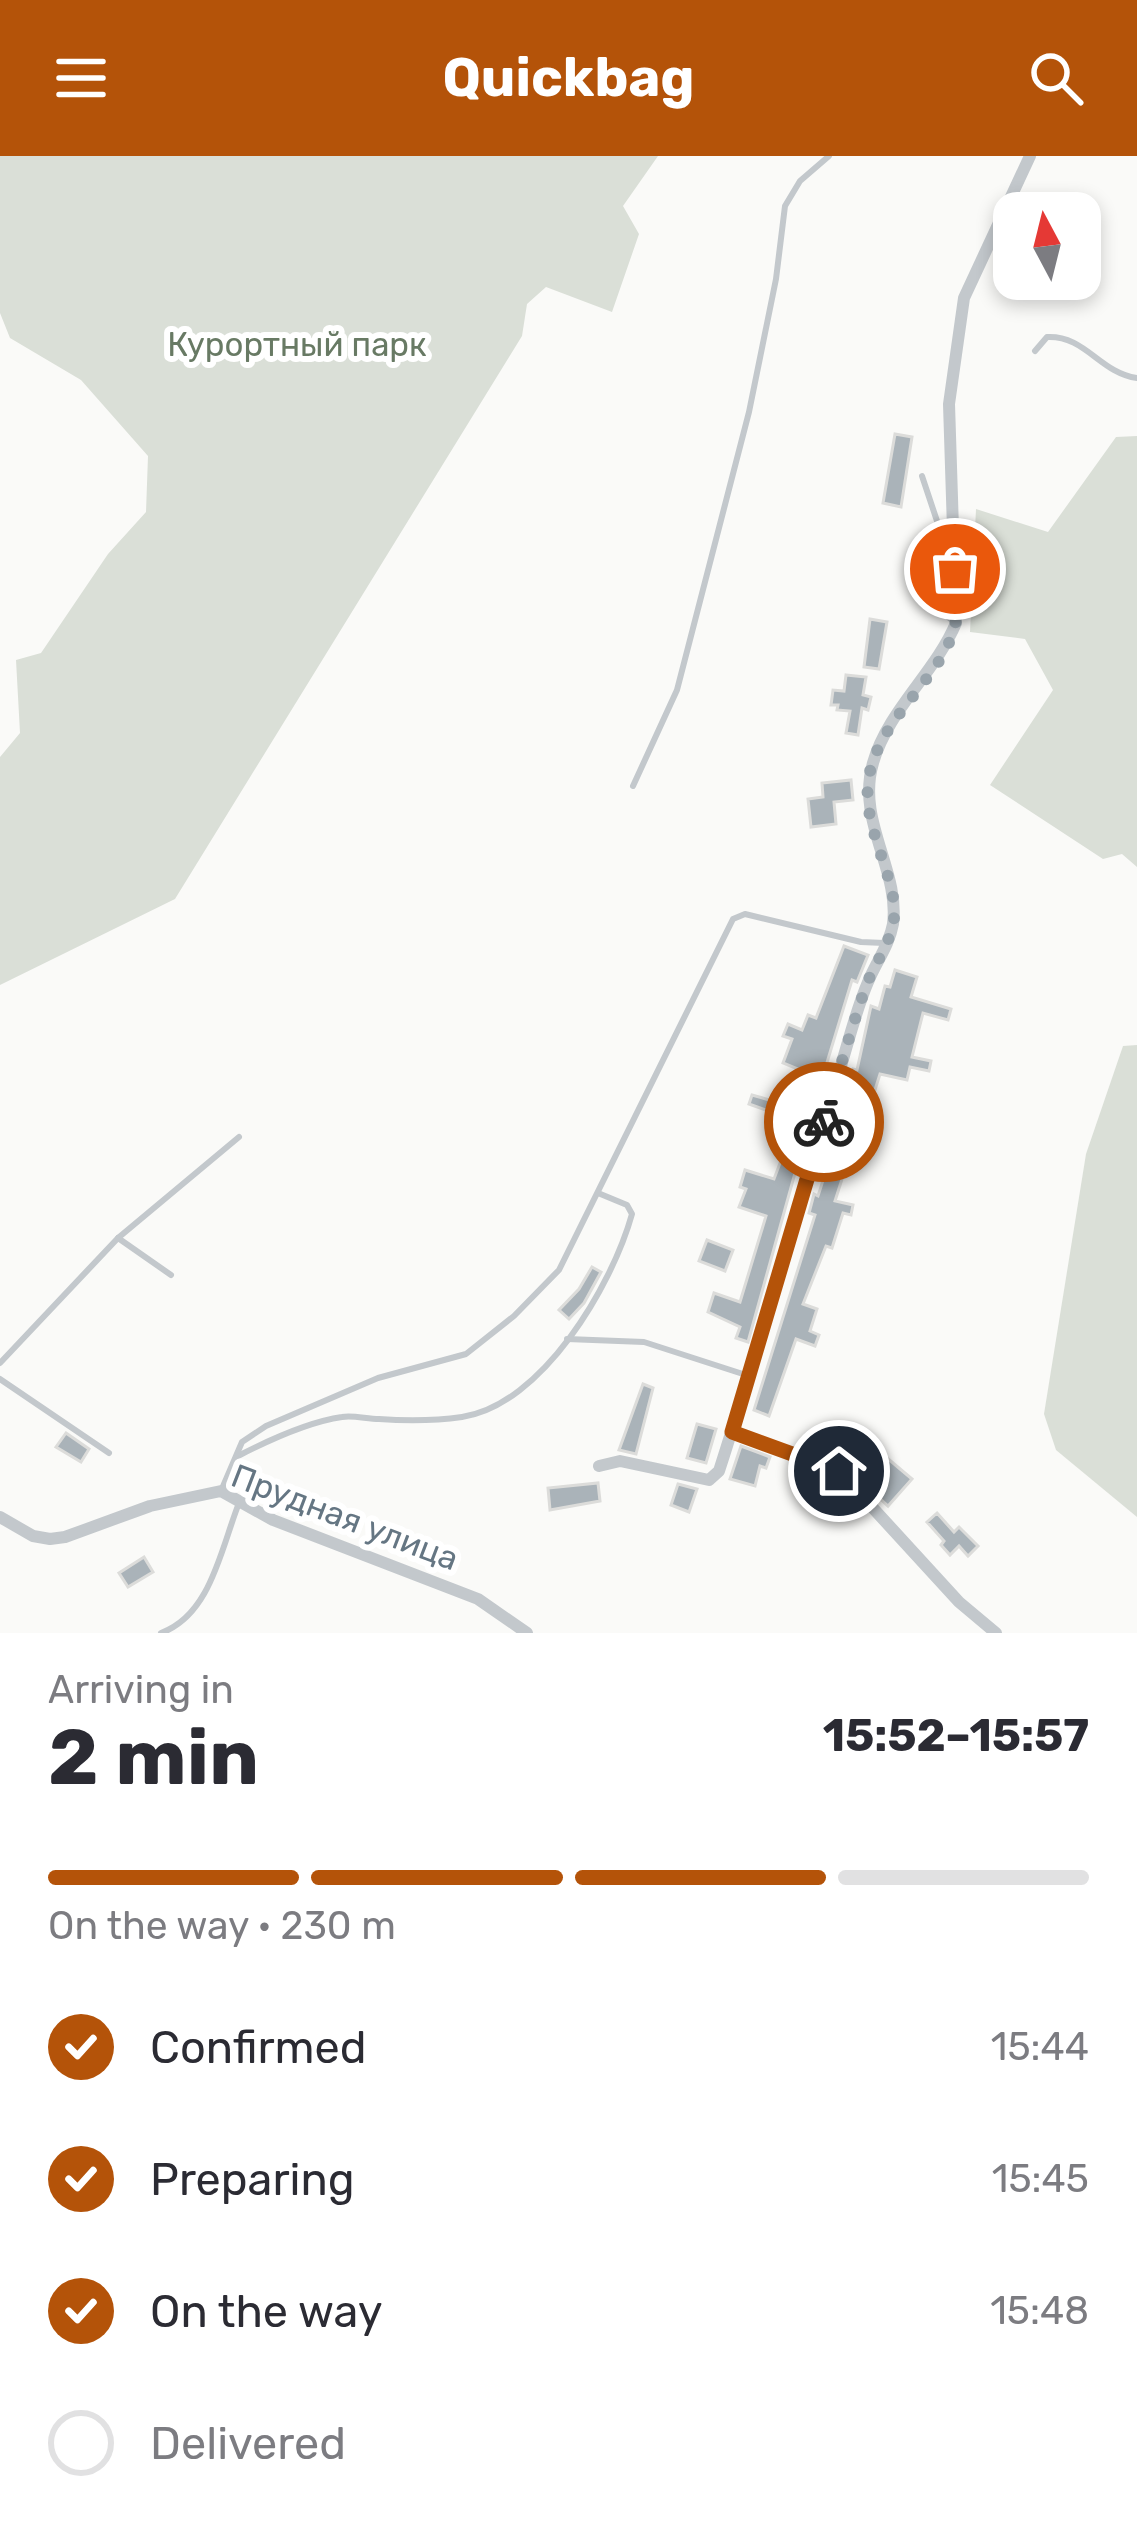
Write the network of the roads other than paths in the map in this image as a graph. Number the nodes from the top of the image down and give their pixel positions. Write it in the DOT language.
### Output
graph roads {
  1 [pos="830,156"];
  2 [pos="1030,156"];
  3 [pos="1035,351"];
  4 [pos="1137,378"];
  5 [pos="922,476"];
  6 [pos="955,569"];
  7 [pos="920,594"];
  8 [pos="956,623"];
  9 [pos="633,786"];
  10 [pos="888,943"];
  11 [pos="239,1137"];
  12 [pos="598,1193"];
  13 [pos="118,1238"];
  14 [pos="171,1275"];
  15 [pos="567,1339"];
  16 [pos="0,1364"];
  17 [pos="749,1376"];
  18 [pos="0,1378"];
  19 [pos="732,1432"];
  20 [pos="109,1453"];
  21 [pos="235,1457"];
  22 [pos="599,1466"];
  23 [pos="221,1491"];
  24 [pos="240,1500"];
  25 [pos="0,1517"];
  26 [pos="161,1633"];
  27 [pos="527,1633"];
  28 [pos="996,1633"];
  1 -- 9 [label="lane"];
  2 -- 6 [label="street"];
  3 -- 4 [label="lane"];
  5 -- 6 [label="lane"];
  6 -- 8 [label="street"];
  7 -- 8 [label="lane"];
  8 -- 10 [label="street"];
  10 -- 12 [label="lane"];
  10 -- 17 [label="street"];
  11 -- 13 [label="lane"];
  12 -- 15 [label="lane"];
  12 -- 21 [label="lane"];
  13 -- 14 [label="lane"];
  13 -- 16 [label="lane"];
  15 -- 17 [label="lane"];
  15 -- 21 [label="lane"];
  17 -- 19 [label="street"];
  18 -- 20 [label="lane"];
  19 -- 22 [label="street"];
  19 -- 28 [label="street"];
  21 -- 23 [label="lane"];
  23 -- 24 [label="street, Прудная улица"];
  23 -- 25 [label="street, Прудная улица"];
  24 -- 26 [label="lane"];
  24 -- 27 [label="street, Прудная улица"];
}
